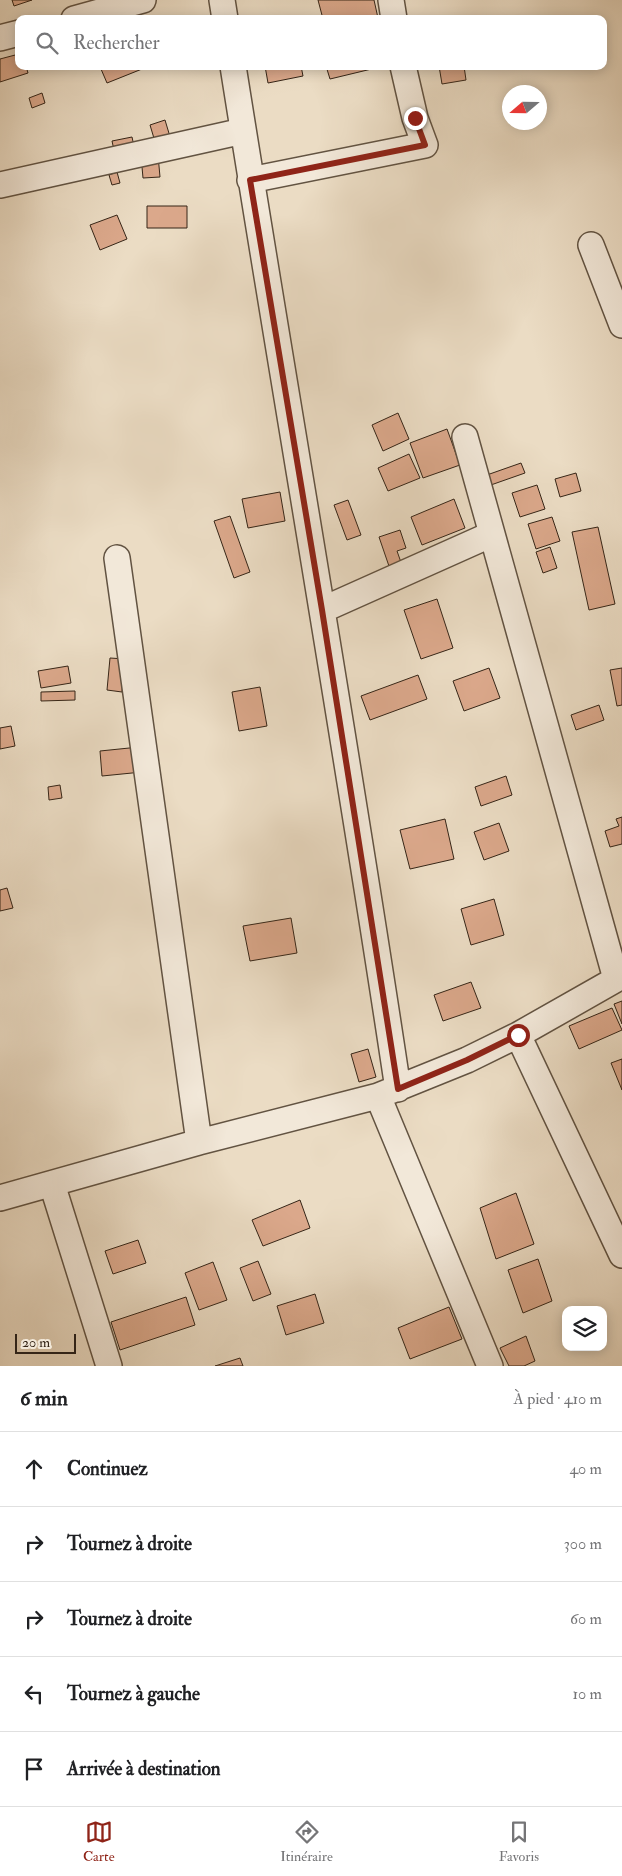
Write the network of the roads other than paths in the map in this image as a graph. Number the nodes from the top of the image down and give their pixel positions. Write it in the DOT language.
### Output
graph roads {
  1 [pos="144,0"];
  2 [pos="222,0"];
  3 [pos="392,0"];
  4 [pos="89,15"];
  5 [pos="224,15"];
  6 [pos="394,15"];
  7 [pos="15,35"];
  8 [pos="0,38"];
  9 [pos="234,70"];
  10 [pos="404,70"];
  11 [pos="243,131"];
  12 [pos="250,180"];
  13 [pos="0,185"];
  14 [pos="591,245"];
  15 [pos="622,325"];
  16 [pos="466,437"];
  17 [pos="492,534"];
  18 [pos="117,558"];
  19 [pos="322,610"];
  20 [pos="619,978"];
  21 [pos="518,1035"];
  22 [pos="388,1092"];
  23 [pos="199,1142"];
  24 [pos="52,1184"];
  25 [pos="0,1198"];
  26 [pos="622,1255"];
  27 [pos="109,1366"];
  28 [pos="490,1366"];
  1 -- 4 [label="street"];
  2 -- 5 [label="street"];
  3 -- 6 [label="street"];
  7 -- 8 [label="street"];
  9 -- 11 [label="street"];
  10 -- 12 [label="street"];
  11 -- 12 [label="street"];
  11 -- 13 [label="street"];
  12 -- 19 [label="street"];
  14 -- 15 [label="street"];
  16 -- 17 [label="street"];
  17 -- 19 [label="street"];
  17 -- 20 [label="street"];
  18 -- 23 [label="street"];
  19 -- 22 [label="street"];
  20 -- 21 [label="street"];
  21 -- 22 [label="street"];
  21 -- 26 [label="street"];
  22 -- 23 [label="street"];
  22 -- 28 [label="street"];
  23 -- 24 [label="street"];
  24 -- 25 [label="street"];
  24 -- 27 [label="street"];
}
